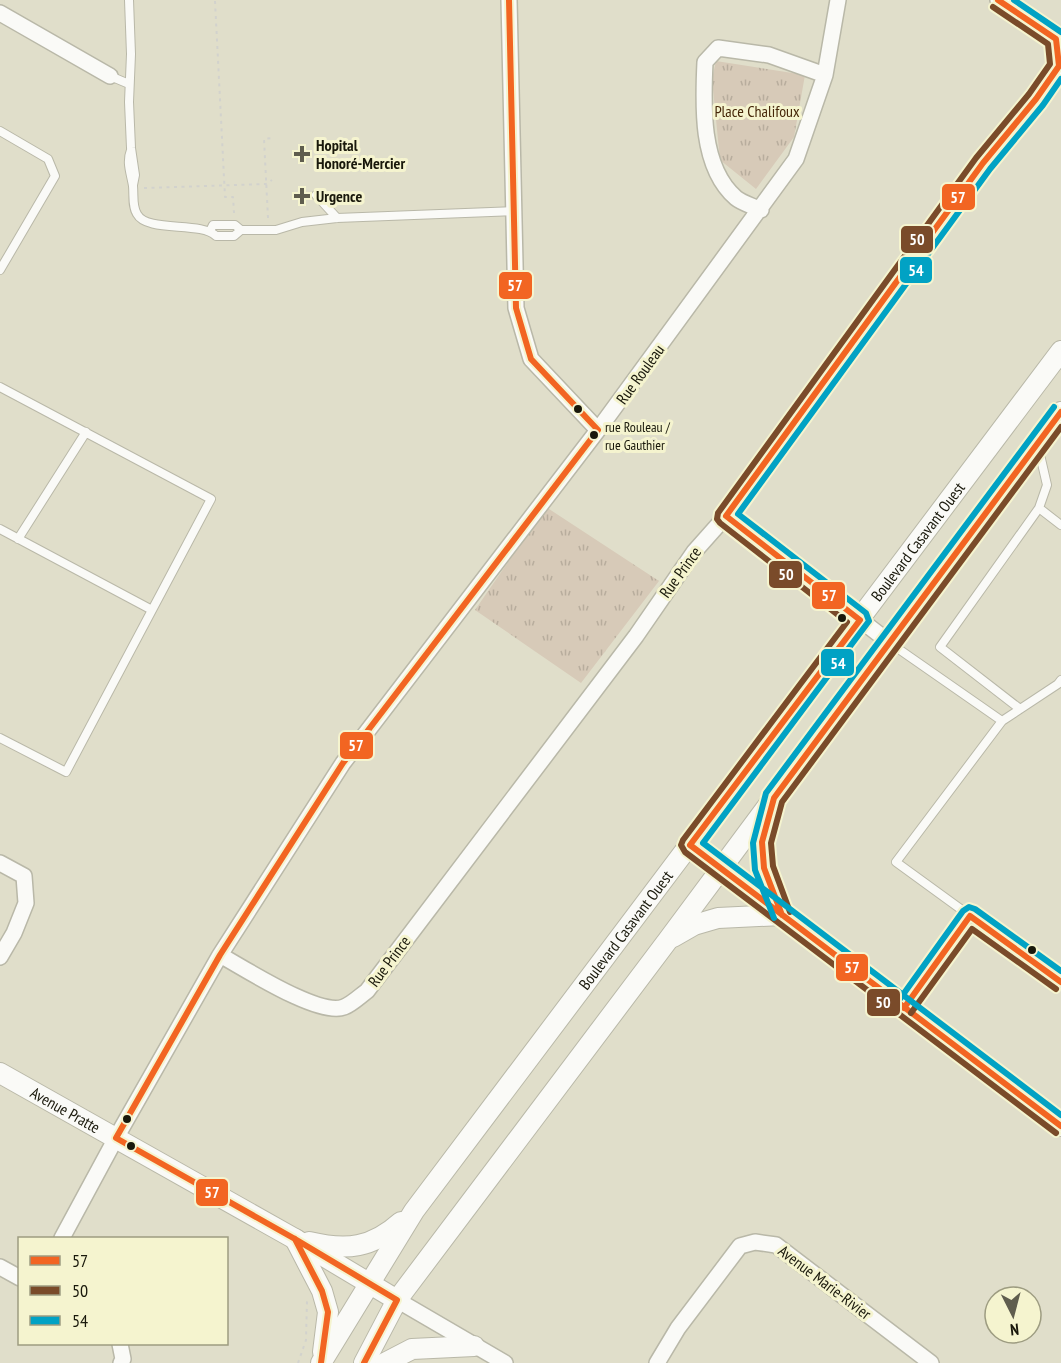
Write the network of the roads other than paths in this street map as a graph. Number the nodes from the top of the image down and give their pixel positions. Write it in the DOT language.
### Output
graph roads {
  1 [pos="129,0"];
  2 [pos="509,0"];
  3 [pos="838,0"];
  4 [pos="998,0"];
  5 [pos="0,13"];
  6 [pos="825,75"];
  7 [pos="110,76"];
  8 [pos="129,84"];
  9 [pos="0,130"];
  10 [pos="316,195"];
  11 [pos="760,210"];
  12 [pos="514,211"];
  13 [pos="337,218"];
  14 [pos="0,270"];
  15 [pos="1061,351"];
  16 [pos="0,387"];
  17 [pos="1061,412"];
  18 [pos="598,430"];
  19 [pos="86,432"];
  20 [pos="1037,444"];
  21 [pos="1039,508"];
  22 [pos="726,516"];
  23 [pos="1061,525"];
  24 [pos="0,529"];
  25 [pos="18,539"];
  26 [pos="152,610"];
  27 [pos="860,620"];
  28 [pos="889,642"];
  29 [pos="1061,680"];
  30 [pos="1020,709"];
  31 [pos="1002,721"];
  32 [pos="0,738"];
  33 [pos="774,798"];
  34 [pos="690,845"];
  35 [pos="0,863"];
  36 [pos="721,869"];
  37 [pos="782,915"];
  38 [pos="970,916"];
  39 [pos="668,940"];
  40 [pos="220,955"];
  41 [pos="0,957"];
  42 [pos="1061,982"];
  43 [pos="904,1008"];
  44 [pos="0,1073"];
  45 [pos="1061,1126"];
  46 [pos="116,1138"];
  47 [pos="414,1211"];
  48 [pos="63,1237"];
  49 [pos="295,1239"];
  50 [pos="0,1267"];
  51 [pos="18,1277"];
  52 [pos="369,1283"];
  53 [pos="397,1300"];
  54 [pos="120,1345"];
  55 [pos="474,1346"];
  56 [pos="122,1361"];
  57 [pos="321,1363"];
  58 [pos="364,1363"];
  59 [pos="385,1363"];
  60 [pos="505,1363"];
  61 [pos="657,1363"];
  62 [pos="931,1363"];
  1 -- 8 [label="lane"];
  2 -- 12 [label="street"];
  3 -- 6 [label="street, Rue Rouleau"];
  4 -- 22 [label="street, Rue Prince"];
  5 -- 7 [label="street"];
  6 -- 11 [label="street, Rue Rouleau"];
  6 -- 11 [label="street"];
  7 -- 8 [label="lane"];
  8 -- 13 [label="lane"];
  9 -- 14 [label="lane"];
  10 -- 13 [label="lane"];
  11 -- 18 [label="street, Rue Rouleau"];
  12 -- 13 [label="lane"];
  12 -- 18 [label="street"];
  15 -- 27 [label="street, Boulevard Casavant Ouest"];
  16 -- 19 [label="lane"];
  17 -- 20 [label="street"];
  18 -- 40 [label="street, Rue Rouleau"];
  19 -- 25 [label="lane"];
  19 -- 26 [label="lane"];
  20 -- 21 [label="lane"];
  20 -- 28 [label="street"];
  21 -- 23 [label="lane"];
  21 -- 30 [label="lane"];
  22 -- 27 [label="street"];
  22 -- 40 [label="street, Rue Prince"];
  24 -- 25 [label="lane"];
  25 -- 26 [label="lane"];
  26 -- 32 [label="lane"];
  27 -- 28 [label="street"];
  27 -- 34 [label="street, Boulevard Casavant Ouest"];
  28 -- 31 [label="lane"];
  28 -- 33 [label="street"];
  29 -- 30 [label="lane"];
  30 -- 31 [label="lane"];
  31 -- 38 [label="lane"];
  33 -- 36 [label="street"];
  33 -- 37 [label="street"];
  34 -- 36 [label="street"];
  34 -- 47 [label="street, Boulevard Casavant Ouest"];
  35 -- 41 [label="street"];
  36 -- 37 [label="street"];
  36 -- 39 [label="street"];
  37 -- 39 [label="street"];
  37 -- 43 [label="street"];
  38 -- 42 [label="lane"];
  38 -- 43 [label="lane"];
  39 -- 53 [label="street"];
  40 -- 46 [label="street, Rue Rouleau"];
  43 -- 45 [label="street"];
  44 -- 46 [label="street, Avenue Pratte"];
  46 -- 48 [label="street, Rue Rouleau"];
  46 -- 49 [label="street, Avenue Pratte"];
  47 -- 49 [label="street"];
  47 -- 52 [label="street, Boulevard Casavant Ouest"];
  49 -- 52 [label="street, Avenue Pratte"];
  49 -- 57 [label="street"];
  50 -- 51 [label="street"];
  52 -- 53 [label="street, Avenue Pratte"];
  52 -- 57 [label="street, Boulevard Casavant Ouest"];
  53 -- 55 [label="street, Avenue Pratte"];
  53 -- 58 [label="street"];
  54 -- 56 [label="street"];
  55 -- 59 [label="street"];
  55 -- 60 [label="street, Avenue Pratte"];
  61 -- 62 [label="street, Avenue Marie-Rivier"];
}
